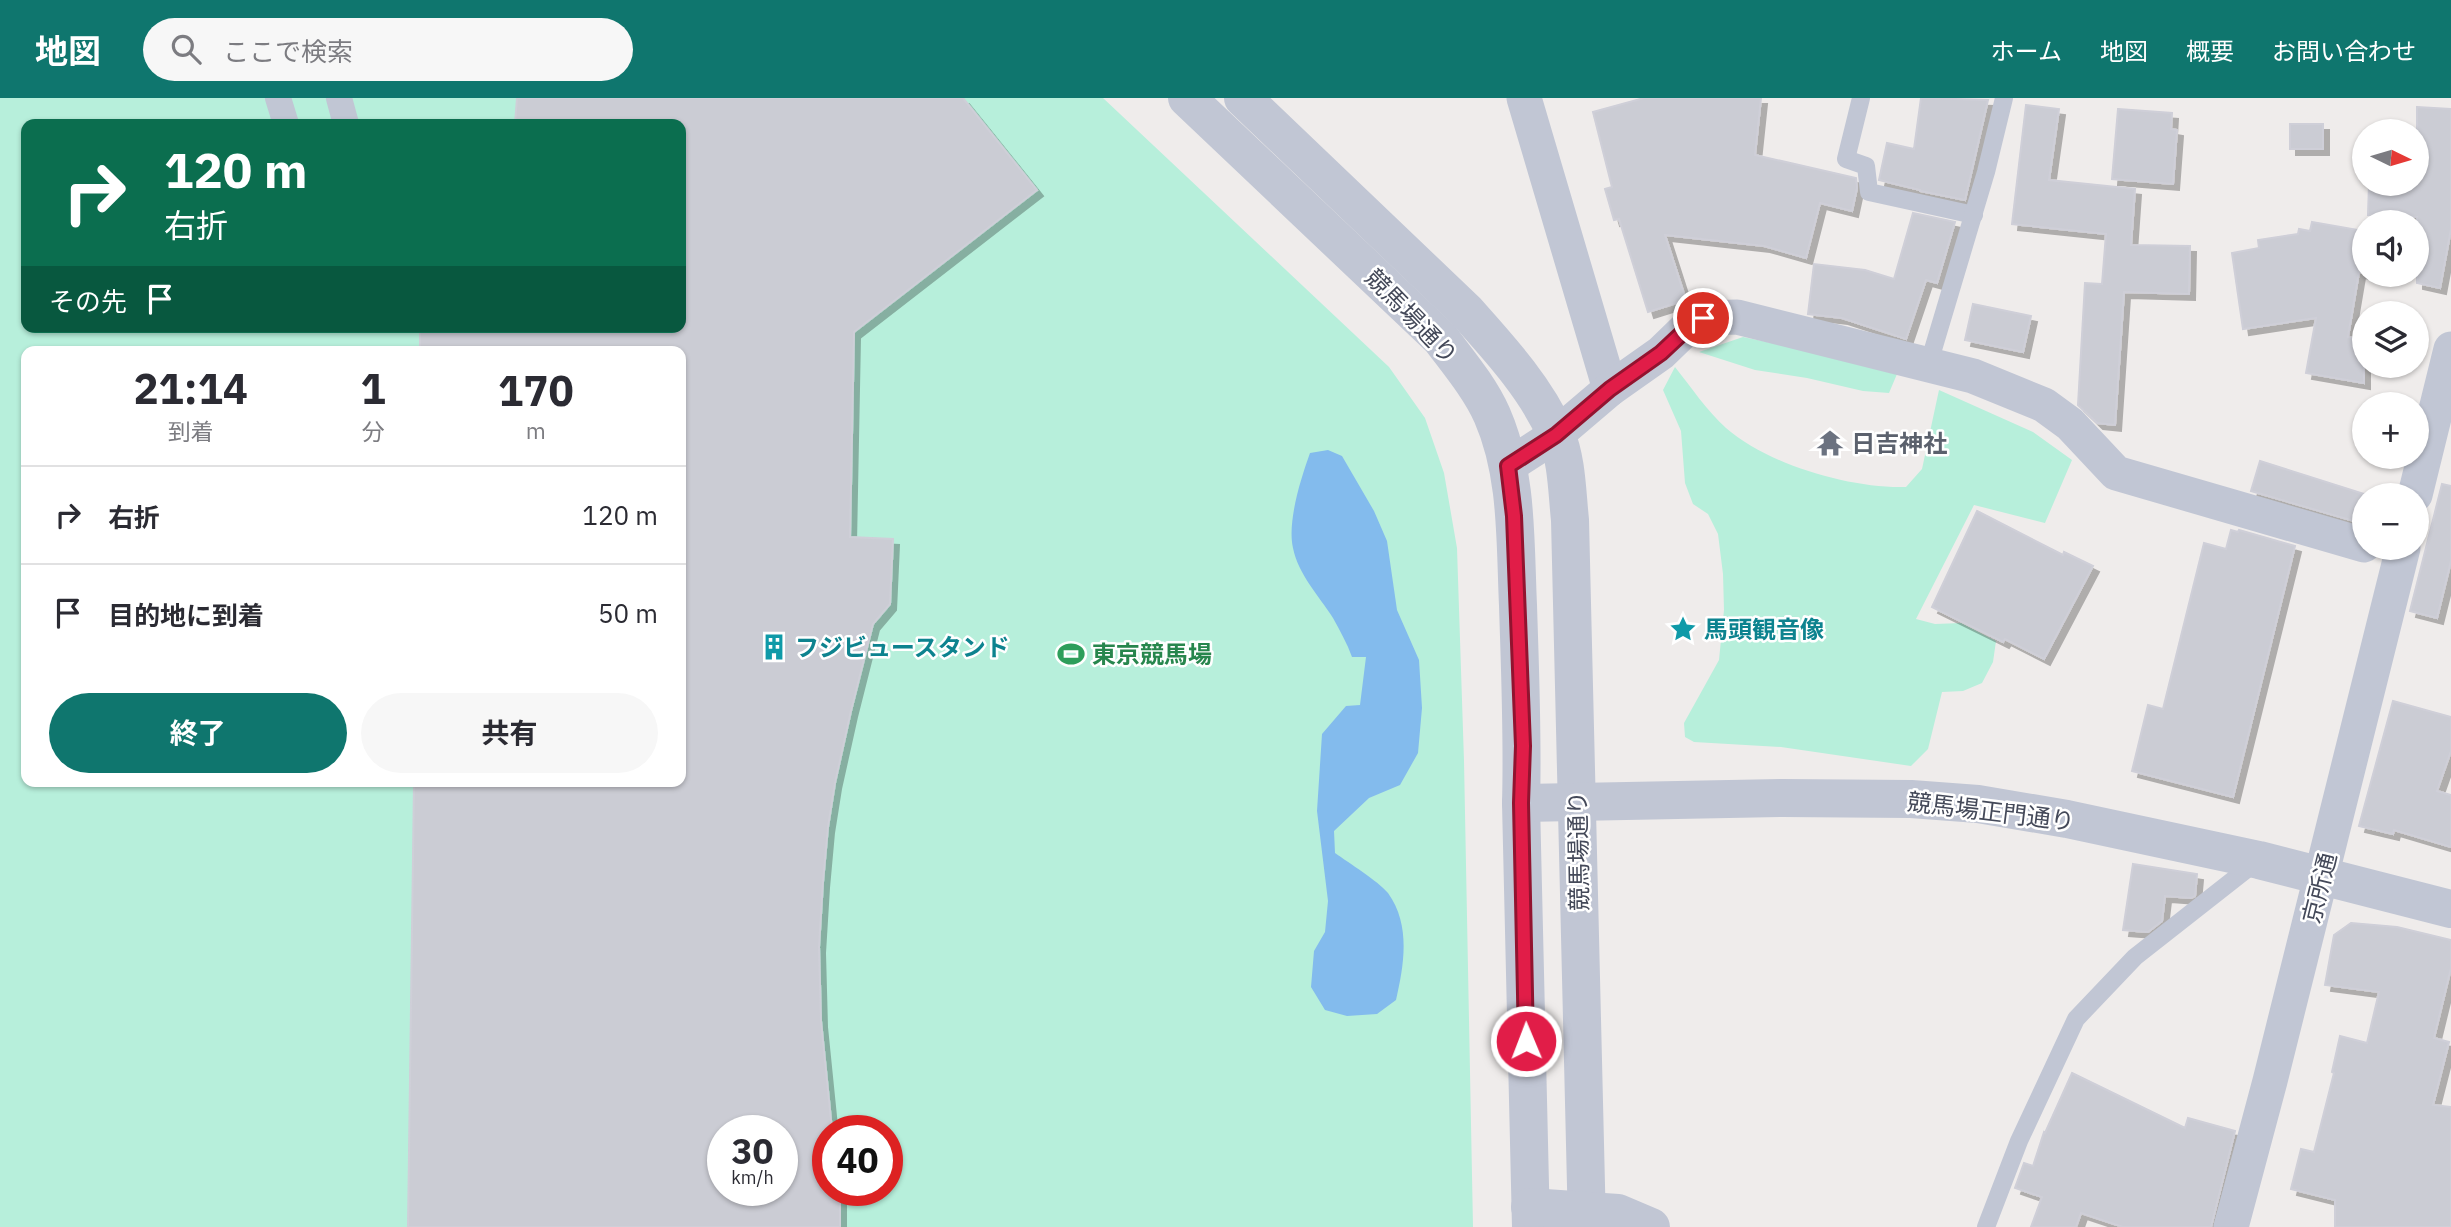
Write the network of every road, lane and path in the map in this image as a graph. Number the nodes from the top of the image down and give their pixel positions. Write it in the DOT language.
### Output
graph roads {
  1 [pos="278,98"];
  2 [pos="340,98"];
  3 [pos="1187,98"];
  4 [pos="1243,98"];
  5 [pos="1524,98"];
  6 [pos="1861,98"];
  7 [pos="2004,98"];
  8 [pos="284,119"];
  9 [pos="345,119"];
  10 [pos="1973,215"];
  11 [pos="2451,349"];
  12 [pos="1929,363"];
  13 [pos="1610,389"];
  14 [pos="1556,435"];
  15 [pos="1508,466"];
  16 [pos="2418,483"];
  17 [pos="2352,542"];
  18 [pos="2390,560"];
  19 [pos="1577,802"];
  20 [pos="1521,803"];
  21 [pos="2259,860"];
  22 [pos="2322,876"];
  23 [pos="2451,909"];
  24 [pos="1530,1217"];
  25 [pos="1587,1219"];
  26 [pos="1651,1227"];
  27 [pos="1986,1227"];
  28 [pos="2231,1227"];
  1 -- 8 [label="street"];
  2 -- 9 [label="street"];
  3 -- 15 [label="street, 競馬場通り"];
  4 -- 14 [label="street, 競馬場通り"];
  5 -- 13 [label="street"];
  6 -- 10 [label="lane"];
  7 -- 10 [label="lane"];
  10 -- 12 [label="lane"];
  11 -- 16 [label="street"];
  12 -- 13 [label="street"];
  12 -- 17 [label="street"];
  13 -- 14 [label="street"];
  14 -- 15 [label="street"];
  14 -- 19 [label="street, 競馬場通り"];
  15 -- 20 [label="street, 競馬場通り"];
  18 -- 22 [label="street, 京所通"];
  19 -- 20 [label="street, 競馬場正門通り"];
  19 -- 21 [label="street, 競馬場正門通り"];
  19 -- 25 [label="street, 競馬場通り"];
  20 -- 24 [label="street, 競馬場通り"];
  21 -- 22 [label="street, 競馬場正門通り"];
  21 -- 27 [label="lane"];
  22 -- 23 [label="street, 競馬場正門通り"];
  22 -- 28 [label="street, 京所通"];
  24 -- 25 [label="street"];
  25 -- 26 [label="street"];
}
